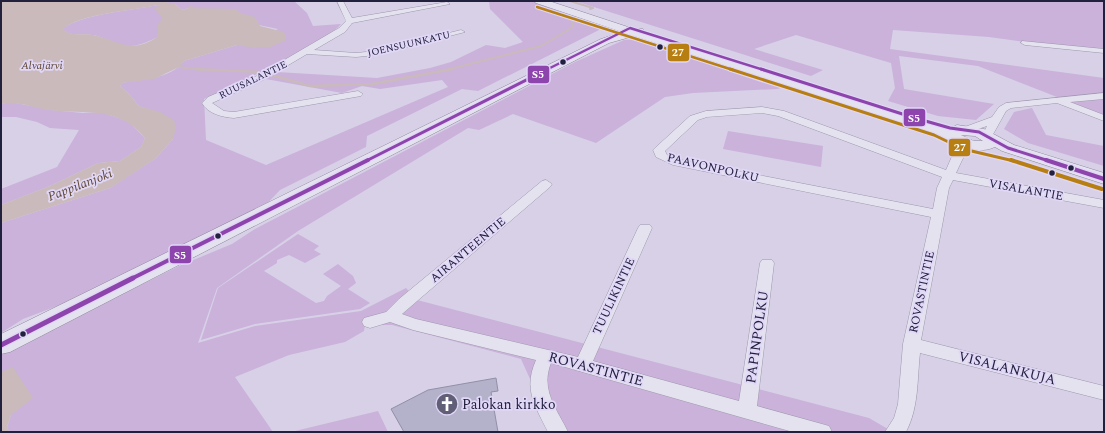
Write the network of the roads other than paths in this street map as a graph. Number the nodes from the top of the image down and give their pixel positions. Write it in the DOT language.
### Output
graph roads {
  1 [pos="340,1"];
  2 [pos="417,1"];
  3 [pos="539,1"];
  4 [pos="447,4"];
  5 [pos="422,8"];
  6 [pos="350,21"];
  7 [pos="461,32"];
  8 [pos="627,32"];
  9 [pos="1025,43"];
  10 [pos="308,52"];
  11 [pos="1104,52"];
  12 [pos="358,94"];
  13 [pos="1104,96"];
  14 [pos="1059,101"];
  15 [pos="1104,118"];
  16 [pos="994,120"];
  17 [pos="959,133"];
  18 [pos="984,141"];
  19 [pos="959,154"];
  20 [pos="949,175"];
  21 [pos="1104,179"];
  22 [pos="1104,183"];
  23 [pos="546,184"];
  24 [pos="1104,204"];
  25 [pos="938,214"];
  26 [pos="645,228"];
  27 [pos="767,263"];
  28 [pos="391,316"];
  29 [pos="370,322"];
  30 [pos="911,344"];
  31 [pos="1,345"];
  32 [pos="546,356"];
  33 [pos="583,365"];
  34 [pos="1104,393"];
  35 [pos="747,411"];
  36 [pos="558,432"];
  37 [pos="822,432"];
  38 [pos="895,432"];
  1 -- 6 [label="street"];
  2 -- 5 [label="street"];
  3 -- 8 [label="main road"];
  4 -- 5 [label="street"];
  5 -- 6 [label="street"];
  6 -- 10 [label="street, RUUSALANTIE"];
  7 -- 10 [label="street, JOENSUUNKATU"];
  8 -- 17 [label="main road"];
  8 -- 31 [label="main road"];
  9 -- 11 [label="street"];
  10 -- 12 [label="street, RUUSALANTIE"];
  13 -- 14 [label="street"];
  14 -- 15 [label="street"];
  14 -- 16 [label="street"];
  16 -- 17 [label="street"];
  16 -- 18 [label="street"];
  17 -- 18 [label="main road"];
  17 -- 19 [label="street"];
  18 -- 19 [label="street"];
  18 -- 21 [label="main road"];
  18 -- 22 [label="main road"];
  19 -- 20 [label="street, ROVASTINTIE"];
  20 -- 24 [label="street, VISALANTIE"];
  20 -- 25 [label="street, ROVASTINTIE"];
  20 -- 25 [label="street, PAAVONPOLKU"];
  23 -- 28 [label="street, AIRANTEENTIE"];
  25 -- 30 [label="street, ROVASTINTIE"];
  26 -- 33 [label="street, TUULIKINTIE"];
  27 -- 35 [label="street, PAPINPOLKU"];
  28 -- 29 [label="street"];
  28 -- 32 [label="street, ROVASTINTIE"];
  30 -- 34 [label="street, VISALANKUJA"];
  30 -- 38 [label="street, ROVASTINTIE"];
  32 -- 33 [label="street, ROVASTINTIE"];
  32 -- 36 [label="street"];
  33 -- 35 [label="street, ROVASTINTIE"];
  35 -- 37 [label="street, ROVASTINTIE"];
}
